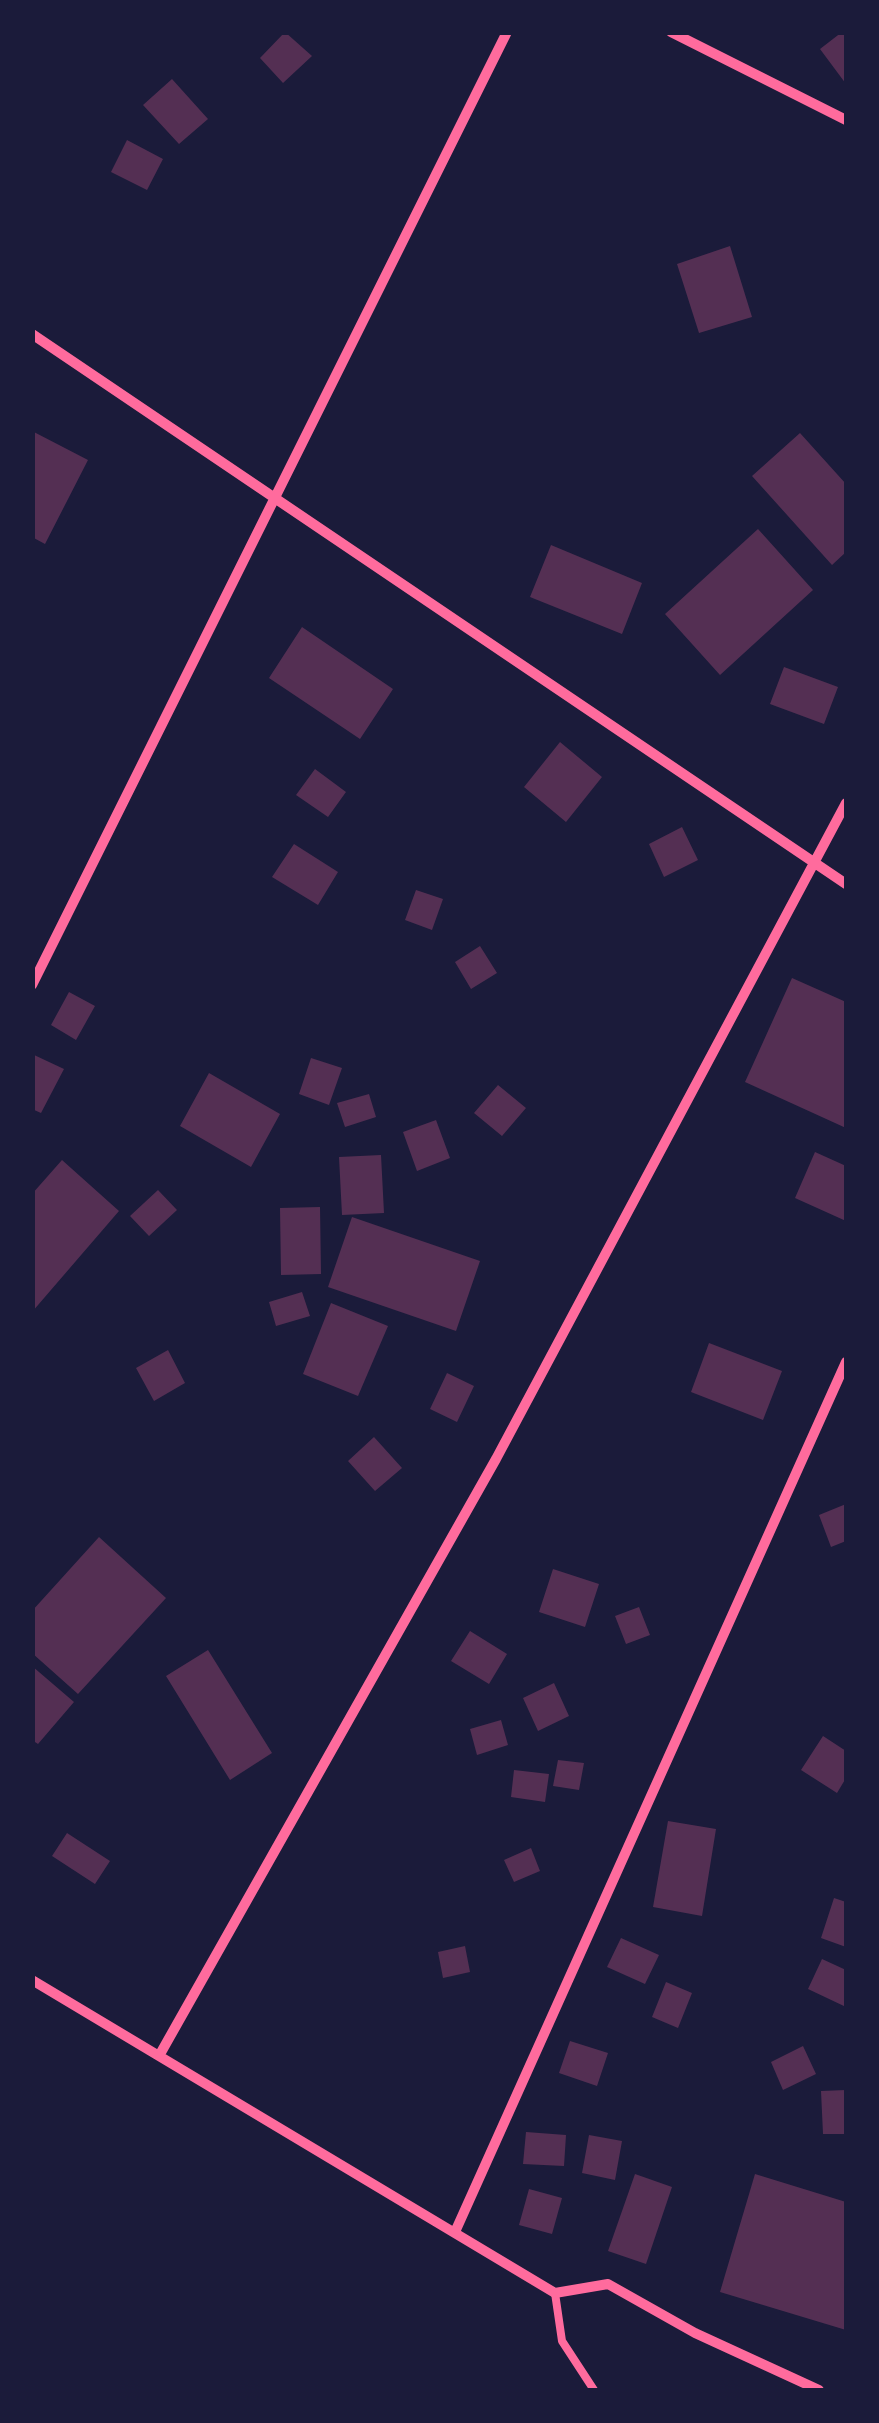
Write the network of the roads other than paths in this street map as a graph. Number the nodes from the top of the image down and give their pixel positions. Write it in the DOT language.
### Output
graph roads {
  1 [pos="506,32"];
  2 [pos="671,32"];
  3 [pos="846,120"];
  4 [pos="32,334"];
  5 [pos="275,498"];
  6 [pos="846,803"];
  7 [pos="815,862"];
  8 [pos="846,884"];
  9 [pos="32,984"];
  10 [pos="846,1362"];
  11 [pos="32,1980"];
  12 [pos="159,2056"];
  13 [pos="456,2232"];
  14 [pos="555,2293"];
  15 [pos="594,2390"];
  16 [pos="819,2390"];
  1 -- 5 [label="street"];
  2 -- 3 [label="street"];
  4 -- 5 [label="street"];
  5 -- 7 [label="street"];
  5 -- 9 [label="street"];
  6 -- 7 [label="street"];
  7 -- 8 [label="street"];
  7 -- 12 [label="street"];
  10 -- 13 [label="street"];
  11 -- 12 [label="street"];
  12 -- 13 [label="street"];
  13 -- 14 [label="street"];
  14 -- 15 [label="lane"];
  14 -- 16 [label="street"];
}
